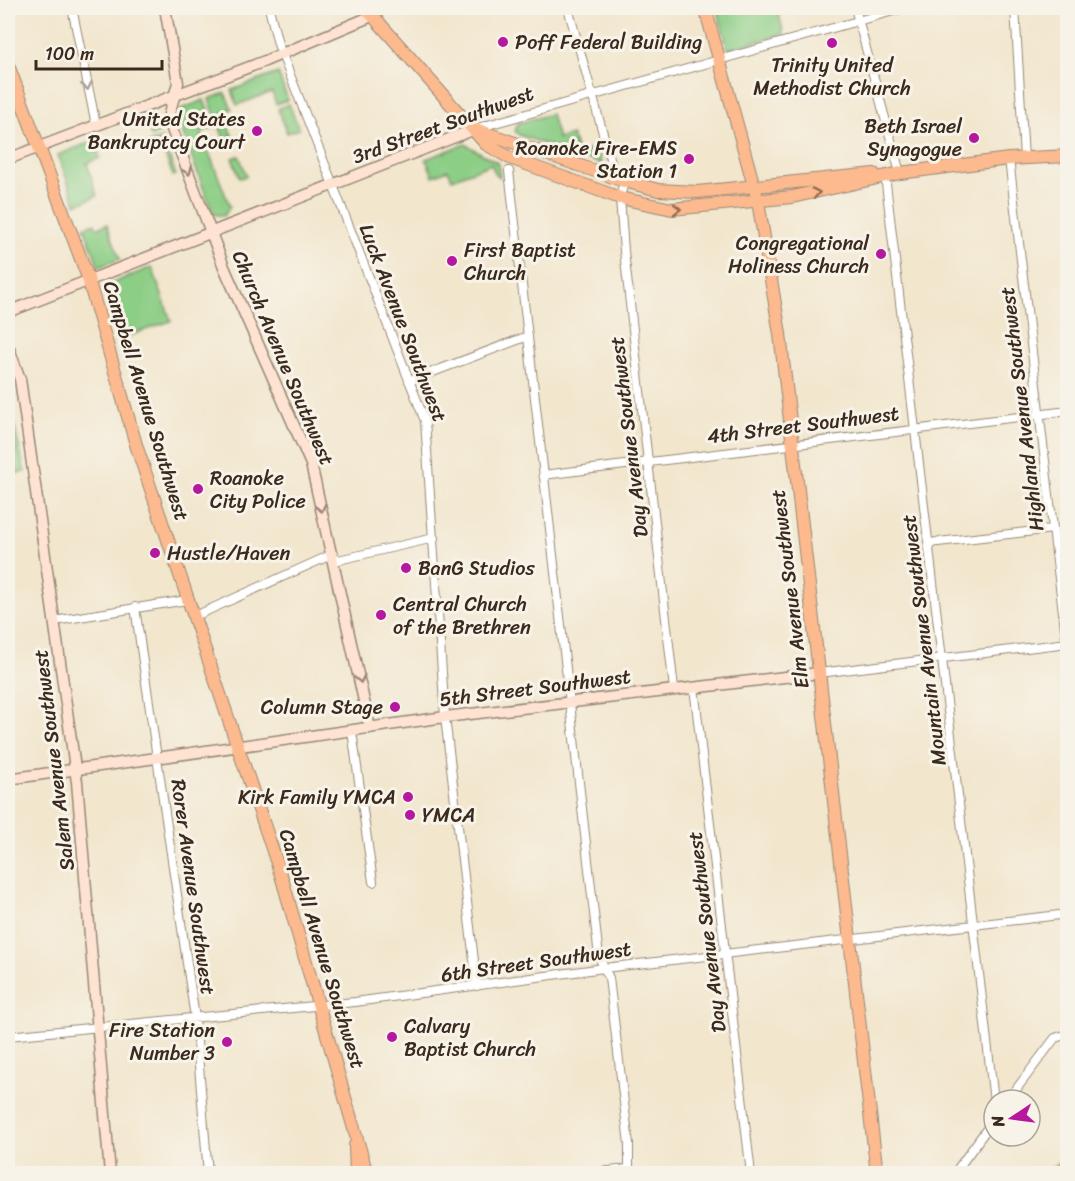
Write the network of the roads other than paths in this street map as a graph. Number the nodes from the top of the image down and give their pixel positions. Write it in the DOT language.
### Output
graph roads {
  1 [pos="72,8"];
  2 [pos="165,8"];
  3 [pos="269,8"];
  4 [pos="568,8"];
  5 [pos="705,8"];
  6 [pos="855,8"];
  7 [pos="904,8"];
  8 [pos="1016,8"];
  9 [pos="373,10"];
  10 [pos="858,20"];
  11 [pos="282,54"];
  12 [pos="720,59"];
  13 [pos="8,65"];
  14 [pos="592,94"];
  15 [pos="175,96"];
  16 [pos="96,125"];
  17 [pos="475,129"];
  18 [pos="38,147"];
  19 [pos="1068,156"];
  20 [pos="1024,158"];
  21 [pos="8,159"];
  22 [pos="1010,159"];
  23 [pos="611,162"];
  24 [pos="509,171"];
  25 [pos="900,173"];
  26 [pos="885,175"];
  27 [pos="624,181"];
  28 [pos="332,184"];
  29 [pos="754,186"];
  30 [pos="620,198"];
  31 [pos="758,201"];
  32 [pos="211,233"];
  33 [pos="89,282"];
  34 [pos="8,312"];
  35 [pos="528,336"];
  36 [pos="8,346"];
  37 [pos="410,381"];
  38 [pos="1068,411"];
  39 [pos="1041,414"];
  40 [pos="916,429"];
  41 [pos="793,445"];
  42 [pos="649,460"];
  43 [pos="543,475"];
  44 [pos="1053,529"];
  45 [pos="434,538"];
  46 [pos="929,543"];
  47 [pos="333,558"];
  48 [pos="187,600"];
  49 [pos="135,607"];
  50 [pos="193,617"];
  51 [pos="54,621"];
  52 [pos="1067,643"];
  53 [pos="1068,654"];
  54 [pos="942,659"];
  55 [pos="819,673"];
  56 [pos="694,687"];
  57 [pos="675,689"];
  58 [pos="570,701"];
  59 [pos="445,717"];
  60 [pos="370,728"];
  61 [pos="352,731"];
  62 [pos="237,748"];
  63 [pos="158,758"];
  64 [pos="75,770"];
  65 [pos="8,779"];
  66 [pos="373,882"];
  67 [pos="1068,914"];
  68 [pos="973,925"];
  69 [pos="851,940"];
  70 [pos="725,955"];
  71 [pos="604,968"];
  72 [pos="477,986"];
  73 [pos="320,1006"];
  74 [pos="195,1018"];
  75 [pos="98,1026"];
  76 [pos="1068,1034"];
  77 [pos="8,1036"];
  78 [pos="992,1088"];
  79 [pos="1017,1088"];
  80 [pos="354,1129"];
  81 [pos="982,1135"];
  82 [pos="629,1171"];
  83 [pos="110,1173"];
  84 [pos="208,1173"];
  85 [pos="356,1173"];
  86 [pos="367,1173"];
  87 [pos="579,1173"];
  88 [pos="751,1173"];
  89 [pos="877,1173"];
  90 [pos="954,1173"];
  1 -- 16 [label="street, one-way"];
  2 -- 15 [label="street, Church Avenue Southwest"];
  3 -- 11 [label="street, Luck Avenue Southwest"];
  4 -- 14 [label="street"];
  5 -- 12 [label="main road, Elm Avenue Southwest"];
  6 -- 10 [label="street"];
  7 -- 10 [label="street, 3rd Street Southwest"];
  8 -- 20 [label="street"];
  9 -- 11 [label="street"];
  9 -- 17 [label="main road"];
  10 -- 12 [label="street, 3rd Street Southwest"];
  10 -- 25 [label="street"];
  11 -- 15 [label="street"];
  11 -- 28 [label="street, Luck Avenue Southwest"];
  12 -- 14 [label="street, 3rd Street Southwest"];
  12 -- 29 [label="main road, Elm Avenue Southwest"];
  13 -- 18 [label="main road, Campbell Avenue Southwest"];
  14 -- 17 [label="street, 3rd Street Southwest"];
  14 -- 23 [label="street"];
  15 -- 16 [label="street"];
  15 -- 32 [label="street, Church Avenue Southwest, one-way"];
  16 -- 18 [label="street"];
  17 -- 27 [label="main road"];
  17 -- 28 [label="street, 3rd Street Southwest"];
  17 -- 30 [label="main road"];
  18 -- 21 [label="street"];
  18 -- 33 [label="main road, Campbell Avenue Southwest"];
  19 -- 20 [label="main road"];
  20 -- 22 [label="main road"];
  22 -- 25 [label="main road"];
  22 -- 39 [label="street, Highland Avenue Southwest"];
  24 -- 35 [label="street"];
  25 -- 26 [label="main road"];
  26 -- 29 [label="main road"];
  31 -- 26 [label="main road, one-way"];
  26 -- 40 [label="street, Mountain Avenue Southwest"];
  27 -- 29 [label="main road"];
  27 -- 30 [label="street, Day Avenue Southwest"];
  28 -- 32 [label="street, 3rd Street Southwest"];
  28 -- 37 [label="street, Luck Avenue Southwest"];
  29 -- 31 [label="main road, Elm Avenue Southwest"];
  30 -- 31 [label="main road, one-way"];
  30 -- 42 [label="street, Day Avenue Southwest"];
  31 -- 41 [label="main road, Elm Avenue Southwest"];
  32 -- 33 [label="street, 3rd Street Southwest"];
  32 -- 47 [label="street, Church Avenue Southwest, one-way"];
  33 -- 34 [label="street, 3rd Street Southwest"];
  33 -- 48 [label="main road, Campbell Avenue Southwest"];
  35 -- 37 [label="street"];
  35 -- 43 [label="street"];
  36 -- 51 [label="street, Salem Avenue Southwest"];
  37 -- 45 [label="street, Luck Avenue Southwest"];
  38 -- 39 [label="street, 4th Street Southwest"];
  39 -- 40 [label="street, 4th Street Southwest"];
  39 -- 44 [label="street, Highland Avenue Southwest"];
  40 -- 41 [label="street, 4th Street Southwest"];
  40 -- 46 [label="street, Mountain Avenue Southwest"];
  41 -- 42 [label="street, 4th Street Southwest"];
  41 -- 55 [label="main road, Elm Avenue Southwest"];
  42 -- 43 [label="street, 4th Street Southwest"];
  42 -- 57 [label="street, Day Avenue Southwest"];
  43 -- 58 [label="street"];
  44 -- 46 [label="street"];
  44 -- 52 [label="street, Highland Avenue Southwest"];
  45 -- 47 [label="street"];
  45 -- 59 [label="street, Luck Avenue Southwest"];
  46 -- 54 [label="street, Mountain Avenue Southwest"];
  47 -- 50 [label="street"];
  47 -- 60 [label="street, Church Avenue Southwest, one-way"];
  48 -- 49 [label="street"];
  48 -- 50 [label="main road, Campbell Avenue Southwest"];
  49 -- 51 [label="street"];
  49 -- 63 [label="street, Rorer Avenue Southwest"];
  50 -- 62 [label="main road, Campbell Avenue Southwest"];
  51 -- 64 [label="street, Salem Avenue Southwest"];
  52 -- 53 [label="street, Highland Avenue Southwest"];
  52 -- 54 [label="street, 5th Street Southwest"];
  54 -- 55 [label="street, 5th Street Southwest"];
  54 -- 68 [label="street, Mountain Avenue Southwest"];
  55 -- 56 [label="street, 5th Street Southwest"];
  55 -- 69 [label="main road, Elm Avenue Southwest"];
  56 -- 57 [label="street, 5th Street Southwest"];
  56 -- 70 [label="street, Day Avenue Southwest"];
  57 -- 58 [label="street, 5th Street Southwest"];
  58 -- 59 [label="street, 5th Street Southwest"];
  58 -- 71 [label="street"];
  59 -- 60 [label="street, 5th Street Southwest"];
  59 -- 72 [label="street, Luck Avenue Southwest"];
  60 -- 61 [label="street, 5th Street Southwest"];
  61 -- 62 [label="street, 5th Street Southwest"];
  61 -- 66 [label="street"];
  62 -- 63 [label="street, 5th Street Southwest"];
  62 -- 73 [label="main road, Campbell Avenue Southwest"];
  63 -- 64 [label="street, 5th Street Southwest"];
  63 -- 74 [label="street, Rorer Avenue Southwest"];
  64 -- 65 [label="street, 5th Street Southwest"];
  64 -- 75 [label="street, Salem Avenue Southwest"];
  67 -- 68 [label="street, 6th Street Southwest"];
  68 -- 69 [label="street, 6th Street Southwest"];
  68 -- 78 [label="street, Mountain Avenue Southwest"];
  69 -- 70 [label="street, 6th Street Southwest"];
  69 -- 89 [label="main road, Elm Avenue Southwest"];
  70 -- 71 [label="street, 6th Street Southwest"];
  70 -- 88 [label="street, Day Avenue Southwest"];
  71 -- 72 [label="street, 6th Street Southwest"];
  71 -- 82 [label="street"];
  72 -- 73 [label="street, 6th Street Southwest"];
  73 -- 74 [label="street, 6th Street Southwest"];
  73 -- 80 [label="main road, Campbell Avenue Southwest"];
  74 -- 75 [label="street, 6th Street Southwest"];
  74 -- 84 [label="street, Rorer Avenue Southwest"];
  75 -- 77 [label="street, 6th Street Southwest"];
  75 -- 83 [label="street, Salem Avenue Southwest"];
  76 -- 79 [label="street"];
  80 -- 85 [label="main road, Campbell Avenue Southwest"];
  80 -- 86 [label="main road, Campbell Avenue Southwest"];
  81 -- 90 [label="street"];
  82 -- 87 [label="street"];
}
